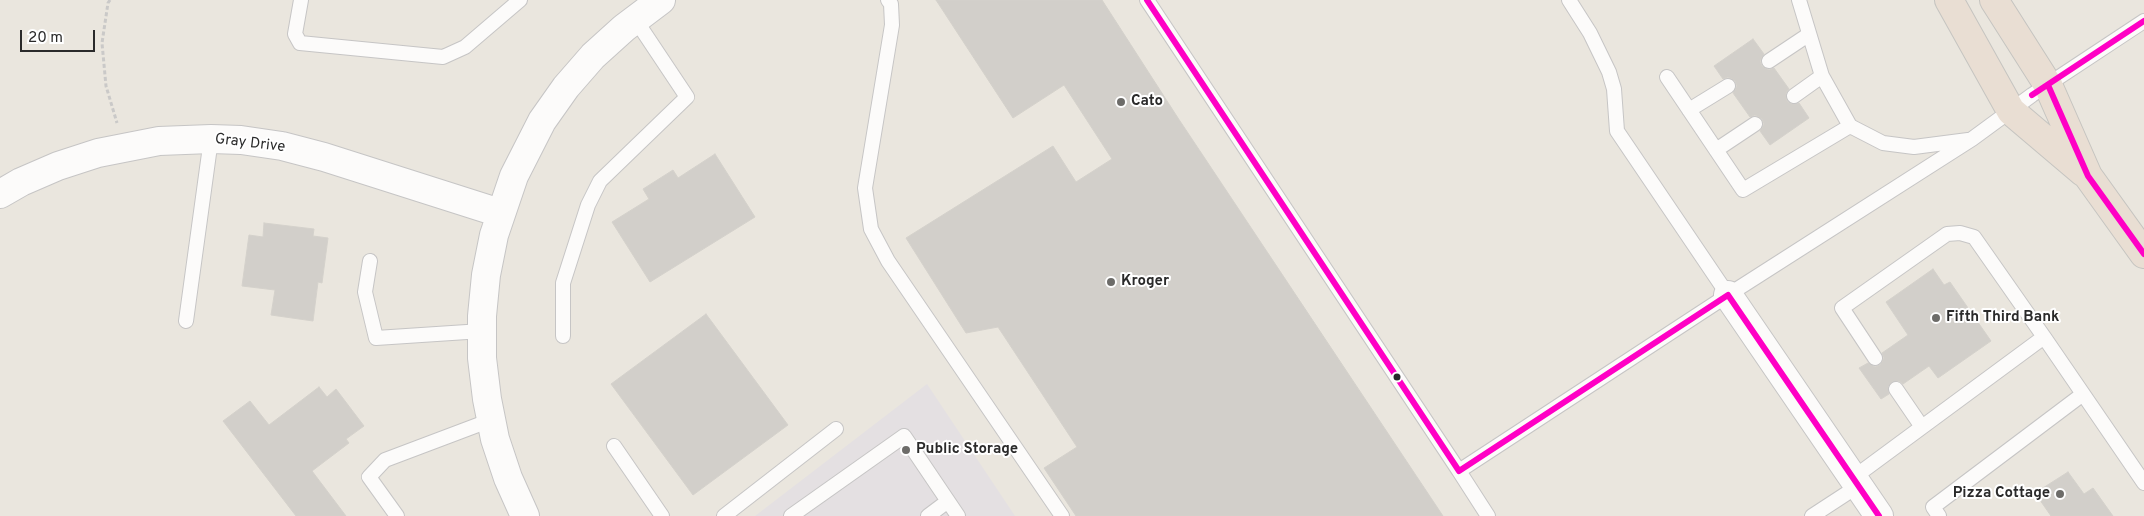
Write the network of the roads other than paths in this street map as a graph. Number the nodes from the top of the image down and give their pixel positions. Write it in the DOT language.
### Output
graph roads {
  1 [pos="301,0"];
  2 [pos="520,0"];
  3 [pos="661,0"];
  4 [pos="888,0"];
  5 [pos="1147,0"];
  6 [pos="1569,0"];
  7 [pos="1799,0"];
  8 [pos="1949,0"];
  9 [pos="1994,0"];
  10 [pos="635,20"];
  11 [pos="2144,21"];
  12 [pos="1808,35"];
  13 [pos="1768,61"];
  14 [pos="1822,76"];
  15 [pos="1667,77"];
  16 [pos="2048,85"];
  17 [pos="1728,86"];
  18 [pos="1794,96"];
  19 [pos="1689,110"];
  20 [pos="2011,111"];
  21 [pos="1755,124"];
  22 [pos="1850,126"];
  23 [pos="211,139"];
  24 [pos="1972,139"];
  25 [pos="1716,150"];
  26 [pos="2088,176"];
  27 [pos="0,194"];
  28 [pos="500,212"];
  29 [pos="2141,247"];
  30 [pos="370,261"];
  31 [pos="1728,295"];
  32 [pos="186,320"];
  33 [pos="482,331"];
  34 [pos="563,336"];
  35 [pos="2044,337"];
  36 [pos="1875,358"];
  37 [pos="1896,389"];
  38 [pos="2083,394"];
  39 [pos="491,420"];
  40 [pos="1922,427"];
  41 [pos="836,429"];
  42 [pos="614,446"];
  43 [pos="1459,471"];
  44 [pos="1856,482"];
  45 [pos="2144,483"];
  46 [pos="948,501"];
  47 [pos="397,516"];
  48 [pos="526,516"];
  49 [pos="662,516"];
  50 [pos="724,516"];
  51 [pos="791,516"];
  52 [pos="928,516"];
  53 [pos="958,516"];
  54 [pos="1062,516"];
  55 [pos="1488,516"];
  56 [pos="1812,516"];
  57 [pos="1879,516"];
  58 [pos="1939,516"];
  1 -- 2 [label="lane"];
  3 -- 10 [label="street"];
  4 -- 54 [label="lane"];
  5 -- 43 [label="lane"];
  6 -- 31 [label="lane"];
  7 -- 12 [label="lane"];
  8 -- 20 [label="highway"];
  9 -- 16 [label="highway"];
  10 -- 28 [label="street"];
  10 -- 34 [label="lane"];
  11 -- 16 [label="lane"];
  12 -- 13 [label="lane"];
  12 -- 14 [label="lane"];
  14 -- 18 [label="lane"];
  14 -- 22 [label="lane"];
  15 -- 19 [label="lane"];
  16 -- 20 [label="lane"];
  16 -- 26 [label="highway"];
  17 -- 19 [label="lane"];
  19 -- 25 [label="lane"];
  20 -- 24 [label="lane"];
  20 -- 26 [label="highway"];
  21 -- 25 [label="lane"];
  22 -- 24 [label="lane"];
  22 -- 25 [label="lane"];
  23 -- 27 [label="street, Gray Drive"];
  23 -- 28 [label="street, Gray Drive"];
  23 -- 32 [label="lane"];
  24 -- 31 [label="lane"];
  26 -- 29 [label="highway"];
  28 -- 33 [label="street"];
  30 -- 33 [label="lane"];
  31 -- 43 [label="lane"];
  31 -- 44 [label="street"];
  33 -- 39 [label="street"];
  35 -- 36 [label="lane"];
  35 -- 38 [label="lane"];
  35 -- 40 [label="lane"];
  37 -- 40 [label="lane"];
  38 -- 45 [label="lane"];
  38 -- 58 [label="lane"];
  39 -- 47 [label="lane"];
  39 -- 48 [label="street"];
  40 -- 44 [label="lane"];
  41 -- 50 [label="lane"];
  42 -- 49 [label="lane"];
  43 -- 55 [label="lane"];
  44 -- 56 [label="lane"];
  44 -- 57 [label="street"];
  46 -- 51 [label="lane"];
  46 -- 52 [label="lane"];
  46 -- 53 [label="lane"];
}
